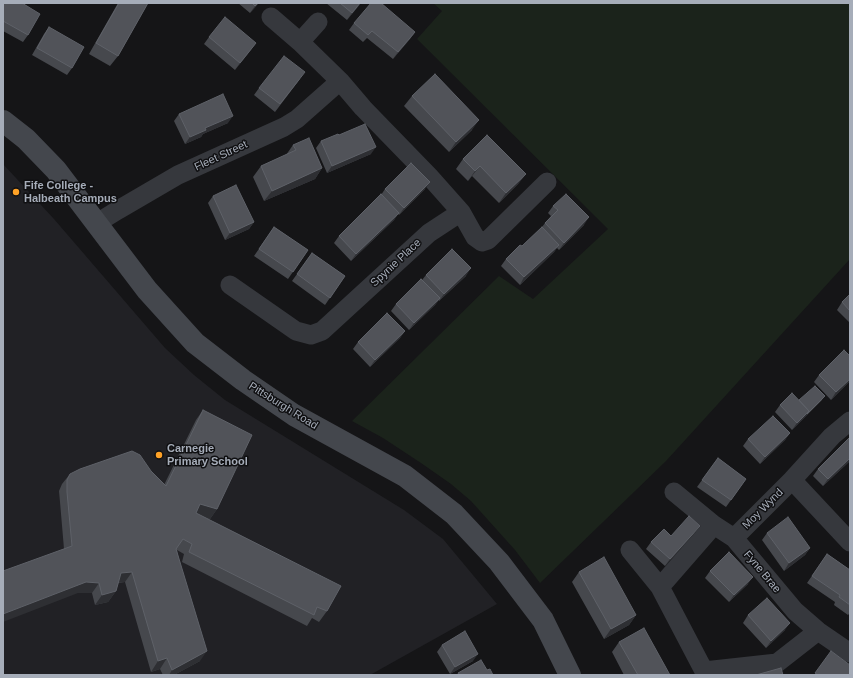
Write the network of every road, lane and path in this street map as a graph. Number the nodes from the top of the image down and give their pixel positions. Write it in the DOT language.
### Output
graph roads {
  1 [pos="271,17"];
  2 [pos="318,22"];
  3 [pos="300,42"];
  4 [pos="340,81"];
  5 [pos="3,121"];
  6 [pos="547,182"];
  7 [pos="461,212"];
  8 [pos="97,223"];
  9 [pos="230,285"];
  10 [pos="850,421"];
  11 [pos="792,480"];
  12 [pos="674,492"];
  13 [pos="714,525"];
  14 [pos="734,538"];
  15 [pos="850,542"];
  16 [pos="630,550"];
  17 [pos="660,587"];
  18 [pos="818,631"];
  19 [pos="850,653"];
  20 [pos="570,675"];
  1 -- 3 [label="street"];
  2 -- 3 [label="street"];
  3 -- 4 [label="street"];
  4 -- 7 [label="street"];
  4 -- 8 [label="street, Fleet Street"];
  5 -- 8 [label="street, Pittsburgh Road"];
  6 -- 7 [label="street"];
  7 -- 9 [label="street, Spynie Place"];
  8 -- 20 [label="street, Pittsburgh Road"];
  10 -- 11 [label="street, Moy Wynd"];
  11 -- 14 [label="street, Moy Wynd"];
  11 -- 15 [label="street, Moy Wynd"];
  12 -- 13 [label="street, Fyne Brae"];
  13 -- 14 [label="street, Fyne Brae"];
  13 -- 17 [label="street"];
  14 -- 18 [label="street, Fyne Brae"];
  16 -- 17 [label="street"];
  17 -- 18 [label="street"];
  18 -- 19 [label="street, Fyne Brae"];
}
